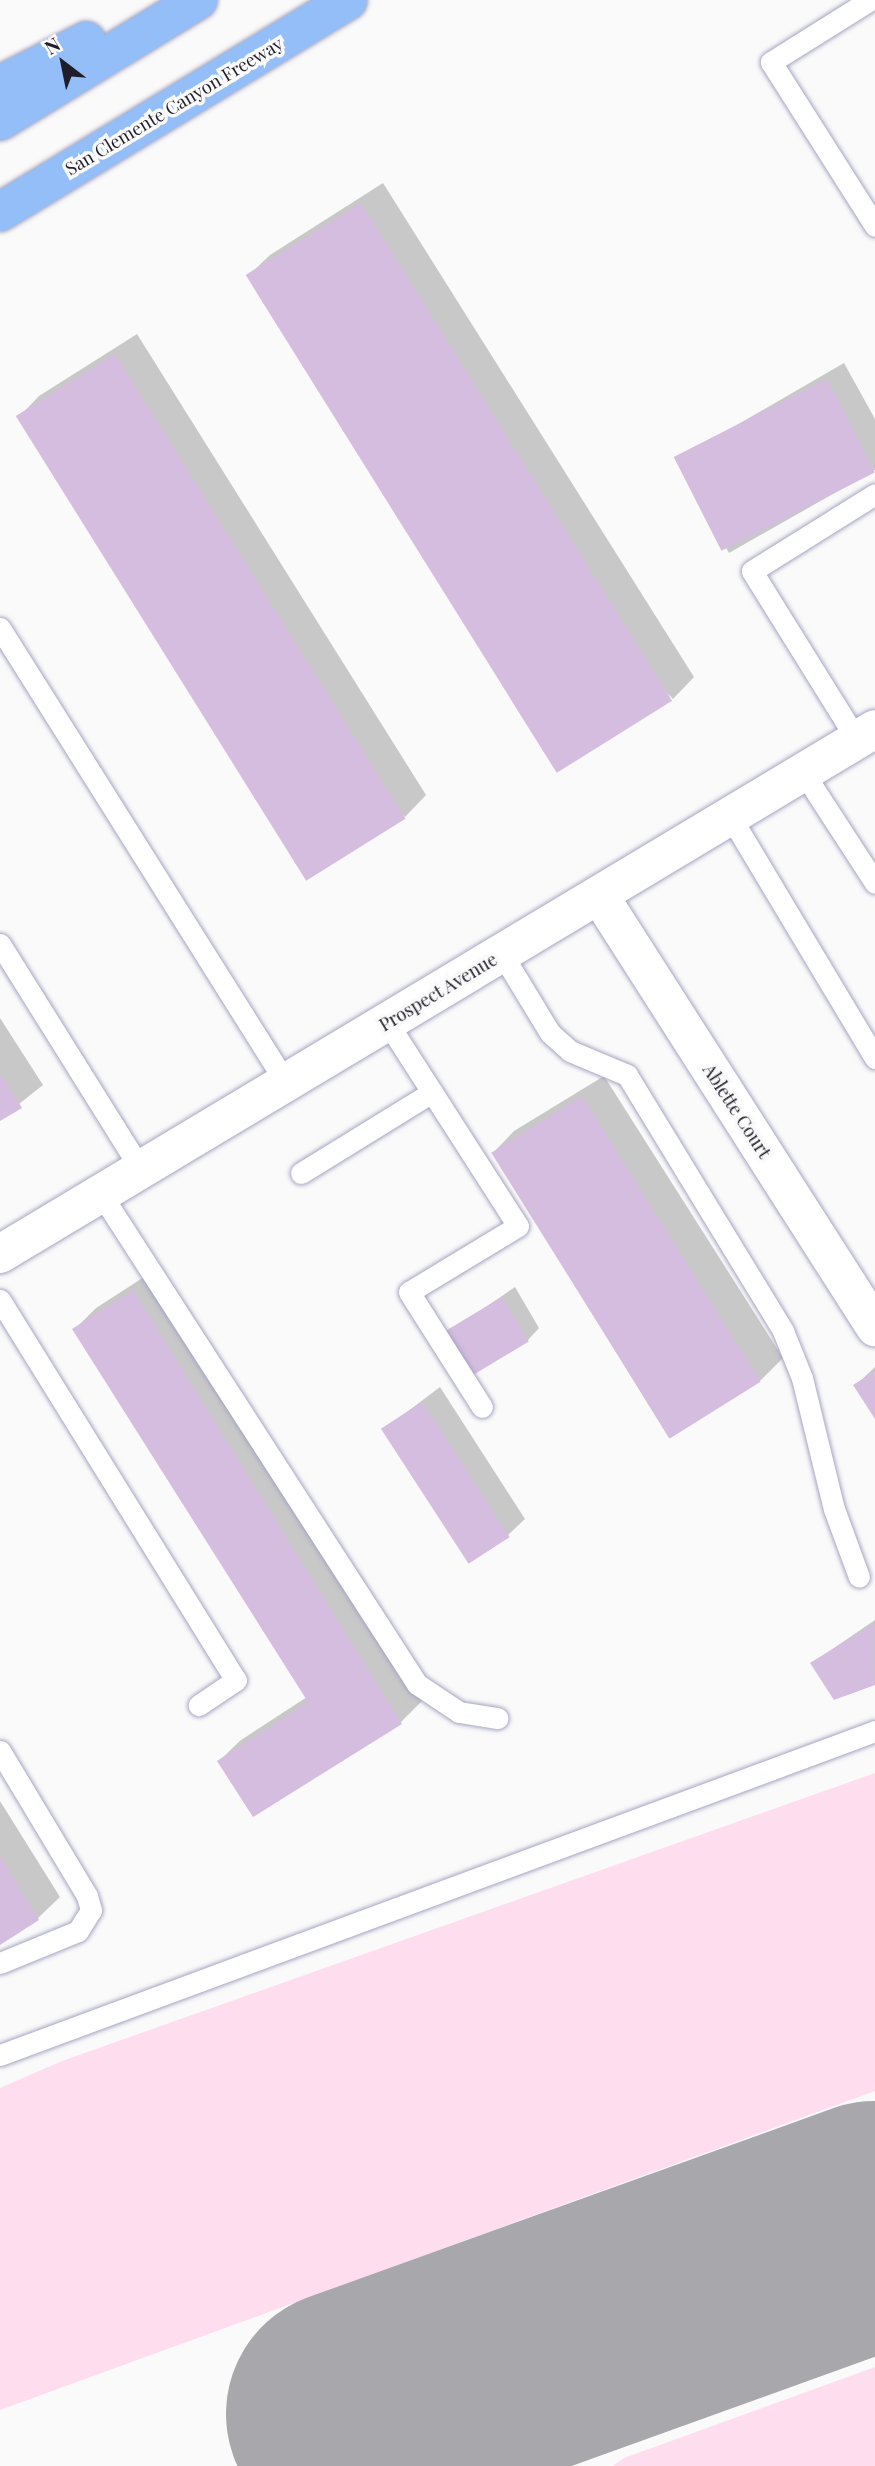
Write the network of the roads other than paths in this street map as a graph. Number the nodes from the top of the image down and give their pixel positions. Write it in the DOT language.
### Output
graph roads {
  1 [pos="162,0"];
  2 [pos="198,0"];
  3 [pos="348,0"];
  4 [pos="870,0"];
  5 [pos="0,85"];
  6 [pos="0,121"];
  7 [pos="0,212"];
  8 [pos="875,226"];
  9 [pos="875,494"];
  10 [pos="0,628"];
  11 [pos="866,734"];
  12 [pos="803,772"];
  13 [pos="730,816"];
  14 [pos="875,883"];
  15 [pos="599,895"];
  16 [pos="0,944"];
  17 [pos="502,954"];
  18 [pos="387,1022"];
  19 [pos="875,1058"];
  20 [pos="286,1083"];
  21 [pos="432,1092"];
  22 [pos="141,1170"];
  23 [pos="301,1173"];
  24 [pos="101,1194"];
  25 [pos="0,1254"];
  26 [pos="0,1300"];
  27 [pos="875,1327"];
  28 [pos="482,1407"];
  29 [pos="859,1577"];
  30 [pos="199,1705"];
  31 [pos="498,1718"];
  32 [pos="875,1731"];
  33 [pos="0,1751"];
  34 [pos="0,1963"];
  35 [pos="0,2055"];
  1 -- 5 [label="highway"];
  2 -- 6 [label="highway"];
  3 -- 7 [label="highway, San Clemente Canyon Freeway"];
  4 -- 8 [label="lane"];
  9 -- 11 [label="lane"];
  10 -- 20 [label="lane"];
  11 -- 12 [label="main road, Prospect Avenue"];
  12 -- 13 [label="main road, Prospect Avenue"];
  12 -- 14 [label="lane"];
  13 -- 15 [label="main road, Prospect Avenue"];
  13 -- 19 [label="lane"];
  15 -- 17 [label="main road, Prospect Avenue"];
  15 -- 27 [label="main road, Ablette Court"];
  16 -- 22 [label="lane"];
  17 -- 18 [label="main road, Prospect Avenue"];
  17 -- 29 [label="lane"];
  18 -- 20 [label="main road, Prospect Avenue"];
  18 -- 21 [label="lane"];
  20 -- 22 [label="main road, Prospect Avenue"];
  21 -- 23 [label="lane"];
  21 -- 28 [label="lane"];
  22 -- 24 [label="main road, Prospect Avenue"];
  24 -- 25 [label="main road, Prospect Avenue"];
  24 -- 31 [label="lane"];
  26 -- 30 [label="lane"];
  32 -- 35 [label="lane"];
  33 -- 34 [label="lane"];
}
